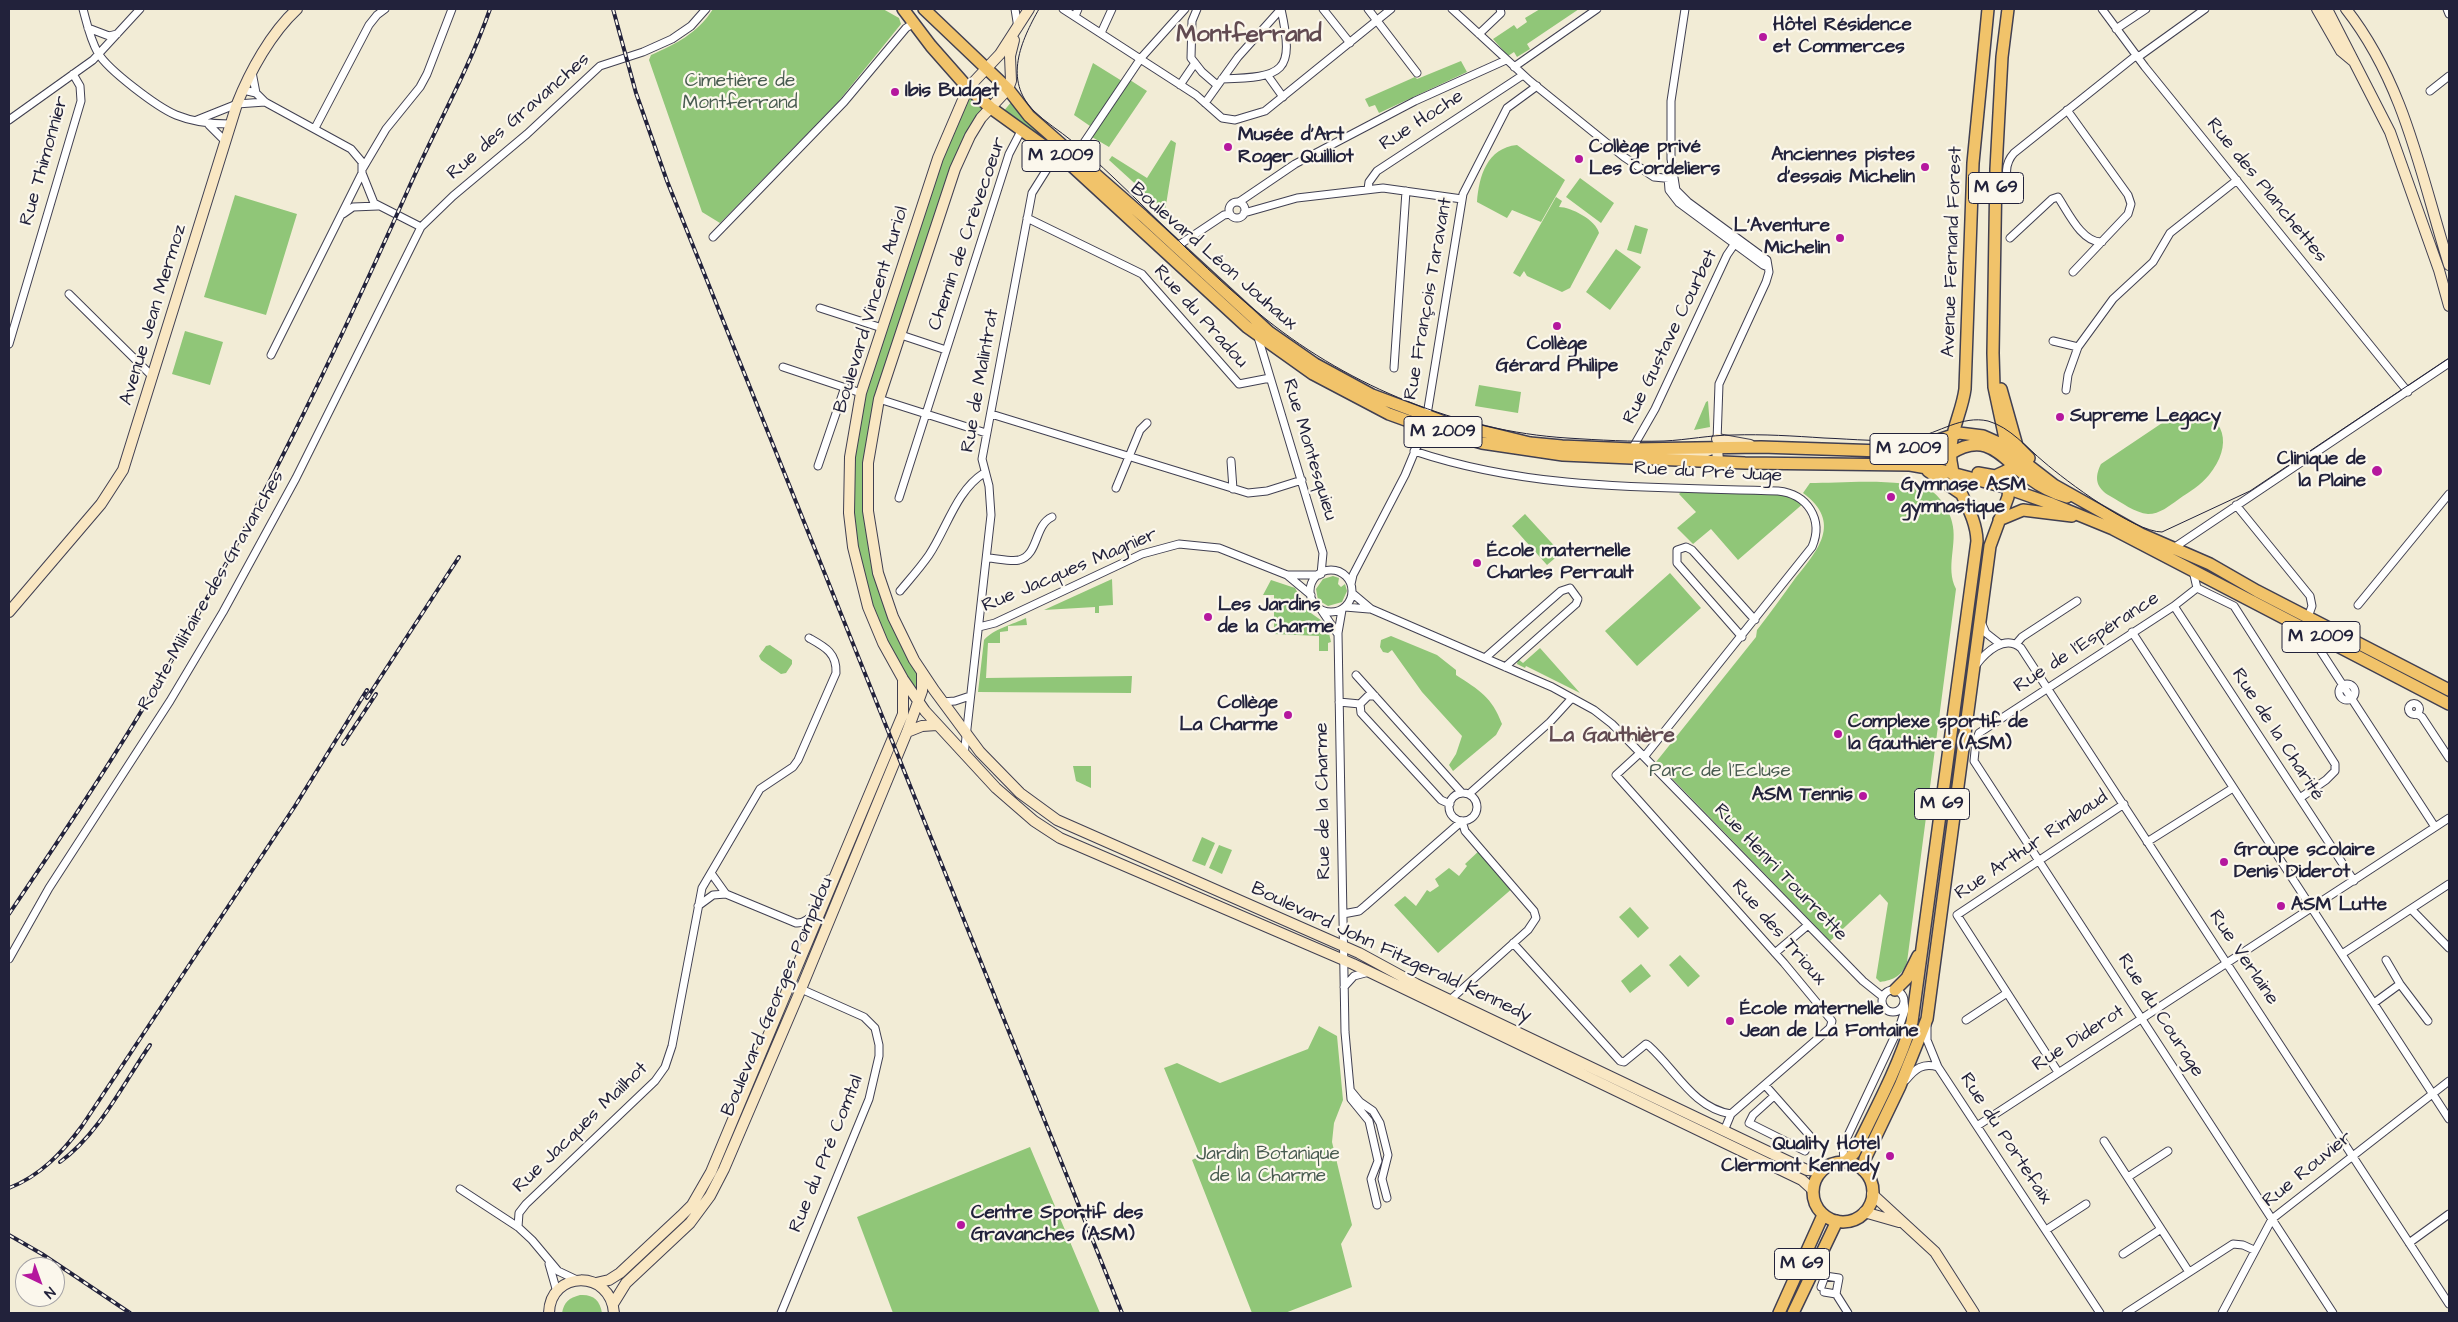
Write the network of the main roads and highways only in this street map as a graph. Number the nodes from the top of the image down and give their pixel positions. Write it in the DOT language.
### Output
graph roads {
  1 [pos="297,9"];
  2 [pos="902,9"];
  3 [pos="924,9"];
  4 [pos="1029,9"];
  5 [pos="1988,9"];
  6 [pos="2008,9"];
  7 [pos="2317,9"];
  8 [pos="2327,9"];
  9 [pos="2346,9"];
  10 [pos="1018,28"];
  11 [pos="2356,62"];
  12 [pos="984,65"];
  13 [pos="968,88"];
  14 [pos="1008,89"];
  15 [pos="995,111"];
  16 [pos="1070,158"];
  17 [pos="1155,242"];
  18 [pos="1176,247"];
  19 [pos="1176,262"];
  20 [pos="2449,265"];
  21 [pos="2449,306"];
  22 [pos="1993,368"];
  23 [pos="1425,422"];
  24 [pos="1952,435"];
  25 [pos="1717,443"];
  26 [pos="2007,449"];
  27 [pos="1665,458"];
  28 [pos="1718,462"];
  29 [pos="1901,464"];
  30 [pos="1952,464"];
  31 [pos="2010,465"];
  32 [pos="1920,466"];
  33 [pos="2052,483"];
  34 [pos="2010,489"];
  35 [pos="1962,495"];
  36 [pos="2081,500"];
  37 [pos="2082,516"];
  38 [pos="1999,520"];
  39 [pos="2167,551"];
  40 [pos="9,612"];
  41 [pos="922,673"];
  42 [pos="903,680"];
  43 [pos="2449,690"];
  44 [pos="918,702"];
  45 [pos="942,702"];
  46 [pos="2449,704"];
  47 [pos="903,714"];
  48 [pos="937,725"];
  49 [pos="907,732"];
  50 [pos="966,735"];
  51 [pos="964,755"];
  52 [pos="1925,928"];
  53 [pos="1895,990"];
  54 [pos="1724,1130"];
  55 [pos="1701,1131"];
  56 [pos="1845,1162"];
  57 [pos="1863,1170"];
  58 [pos="1822,1171"];
  59 [pos="1813,1190"];
  60 [pos="1872,1194"];
  61 [pos="1864,1212"];
  62 [pos="1823,1215"];
  63 [pos="1837,1221"];
  64 [pos="1902,1223"];
  65 [pos="596,1284"];
  66 [pos="614,1308"];
  67 [pos="548,1312"];
  68 [pos="1778,1313"];
  69 [pos="1793,1313"];
  70 [pos="1974,1313"];
  1 -- 40 [label="main road, Avenue Jean Mermoz"];
  2 -- 13 [label="main road, M 2009"];
  3 -- 12 [label="main road, M 2009"];
  4 -- 10 [label="main road"];
  5 -- 24 [label="main road, Avenue Fernand Forest / M 69"];
  6 -- 22 [label="main road, M 69"];
  7 -- 11 [label="main road"];
  8 -- 11 [label="main road"];
  9 -- 20 [label="main road"];
  10 -- 12 [label="main road"];
  10 -- 14 [label="main road"];
  11 -- 21 [label="main road"];
  12 -- 13 [label="main road, Boulevard Vincent Auriol"];
  12 -- 14 [label="main road, Boulevard Léon Jouhaux / M 2009"];
  13 -- 15 [label="main road, M 2009"];
  13 -- 42 [label="main road, Boulevard Vincent Auriol"];
  14 -- 15 [label="main road"];
  14 -- 16 [label="main road, Boulevard Léon Jouhaux / M 2009"];
  15 -- 16 [label="main road, Boulevard Léon Jouhaux / M 2009"];
  15 -- 41 [label="main road, Boulevard Vincent Auriol"];
  16 -- 17 [label="main road, Boulevard Léon Jouhaux / M 2009"];
  16 -- 18 [label="main road, Boulevard Léon Jouhaux / M 2009"];
  17 -- 18 [label="main road"];
  17 -- 19 [label="main road, Boulevard Léon Jouhaux / M 2009"];
  18 -- 19 [label="main road"];
  18 -- 23 [label="main road, Boulevard Léon Jouhaux / M 2009"];
  19 -- 23 [label="main road, Boulevard Léon Jouhaux / M 2009"];
  22 -- 26 [label="main road, M 69"];
  22 -- 33 [label="main road"];
  23 -- 25 [label="main road, Boulevard Léon Jouhaux / M 2009"];
  23 -- 27 [label="main road, Boulevard Léon Jouhaux / M 2009"];
  24 -- 25 [label="main road, Boulevard Léon Jouhaux / M 2009"];
  24 -- 26 [label="main road, M 2009"];
  24 -- 30 [label="main road, M 69"];
  25 -- 27 [label="main road, Boulevard Léon Jouhaux"];
  25 -- 28 [label="main road"];
  26 -- 31 [label="main road, M 69"];
  26 -- 33 [label="main road, M 2009"];
  27 -- 28 [label="main road, Boulevard Léon Jouhaux / M 2009"];
  28 -- 29 [label="main road, Boulevard Léon Jouhaux / M 2009"];
  29 -- 30 [label="main road"];
  29 -- 32 [label="main road, M 2009"];
  30 -- 31 [label="main road"];
  30 -- 31 [label="main road"];
  30 -- 32 [label="main road, M 2009"];
  30 -- 34 [label="main road, M 2009"];
  30 -- 35 [label="main road, M 69"];
  31 -- 34 [label="main road, M 69"];
  31 -- 36 [label="main road"];
  32 -- 35 [label="main road"];
  33 -- 36 [label="main road, M 2009"];
  34 -- 37 [label="main road, M 2009"];
  34 -- 38 [label="main road, M 69"];
  35 -- 52 [label="main road, M 69"];
  36 -- 39 [label="main road, M 2009"];
  37 -- 38 [label="main road"];
  37 -- 39 [label="main road, M 2009"];
  38 -- 57 [label="main road, M 69"];
  39 -- 43 [label="main road, M 2009"];
  39 -- 46 [label="main road, M 2009"];
  41 -- 44 [label="main road, Boulevard Georges Pompidou"];
  41 -- 45 [label="main road, Boulevard Vincent Auriol"];
  42 -- 44 [label="main road, Boulevard Vincent Auriol"];
  42 -- 47 [label="main road, Boulevard Georges Pompidou"];
  44 -- 45 [label="main road"];
  44 -- 47 [label="main road"];
  44 -- 48 [label="main road, Boulevard Vincent Auriol"];
  44 -- 49 [label="main road, Boulevard Georges Pompidou"];
  45 -- 50 [label="main road, Boulevard Vincent Auriol"];
  47 -- 65 [label="main road, Boulevard Georges Pompidou"];
  48 -- 49 [label="main road"];
  48 -- 51 [label="main road, Boulevard Vincent Auriol"];
  49 -- 66 [label="main road, Boulevard Georges Pompidou"];
  50 -- 54 [label="main road, Boulevard John Fitzgerald Kennedy"];
  51 -- 55 [label="main road, Boulevard John Fitzgerald Kennedy"];
  52 -- 53 [label="main road"];
  52 -- 56 [label="main road, M 69"];
  54 -- 55 [label="main road"];
  54 -- 58 [label="main road, Boulevard John Fitzgerald Kennedy"];
  55 -- 59 [label="main road, Boulevard John Fitzgerald Kennedy"];
  56 -- 57 [label="main road"];
  56 -- 58 [label="main road"];
  57 -- 60 [label="main road"];
  58 -- 59 [label="main road"];
  59 -- 62 [label="main road"];
  60 -- 61 [label="main road"];
  60 -- 64 [label="main road"];
  61 -- 63 [label="main road"];
  61 -- 64 [label="main road"];
  62 -- 63 [label="main road"];
  62 -- 68 [label="main road, M 69"];
  63 -- 69 [label="main road, M 69"];
  64 -- 70 [label="main road"];
  65 -- 66 [label="main road"];
  65 -- 67 [label="main road"];
}
